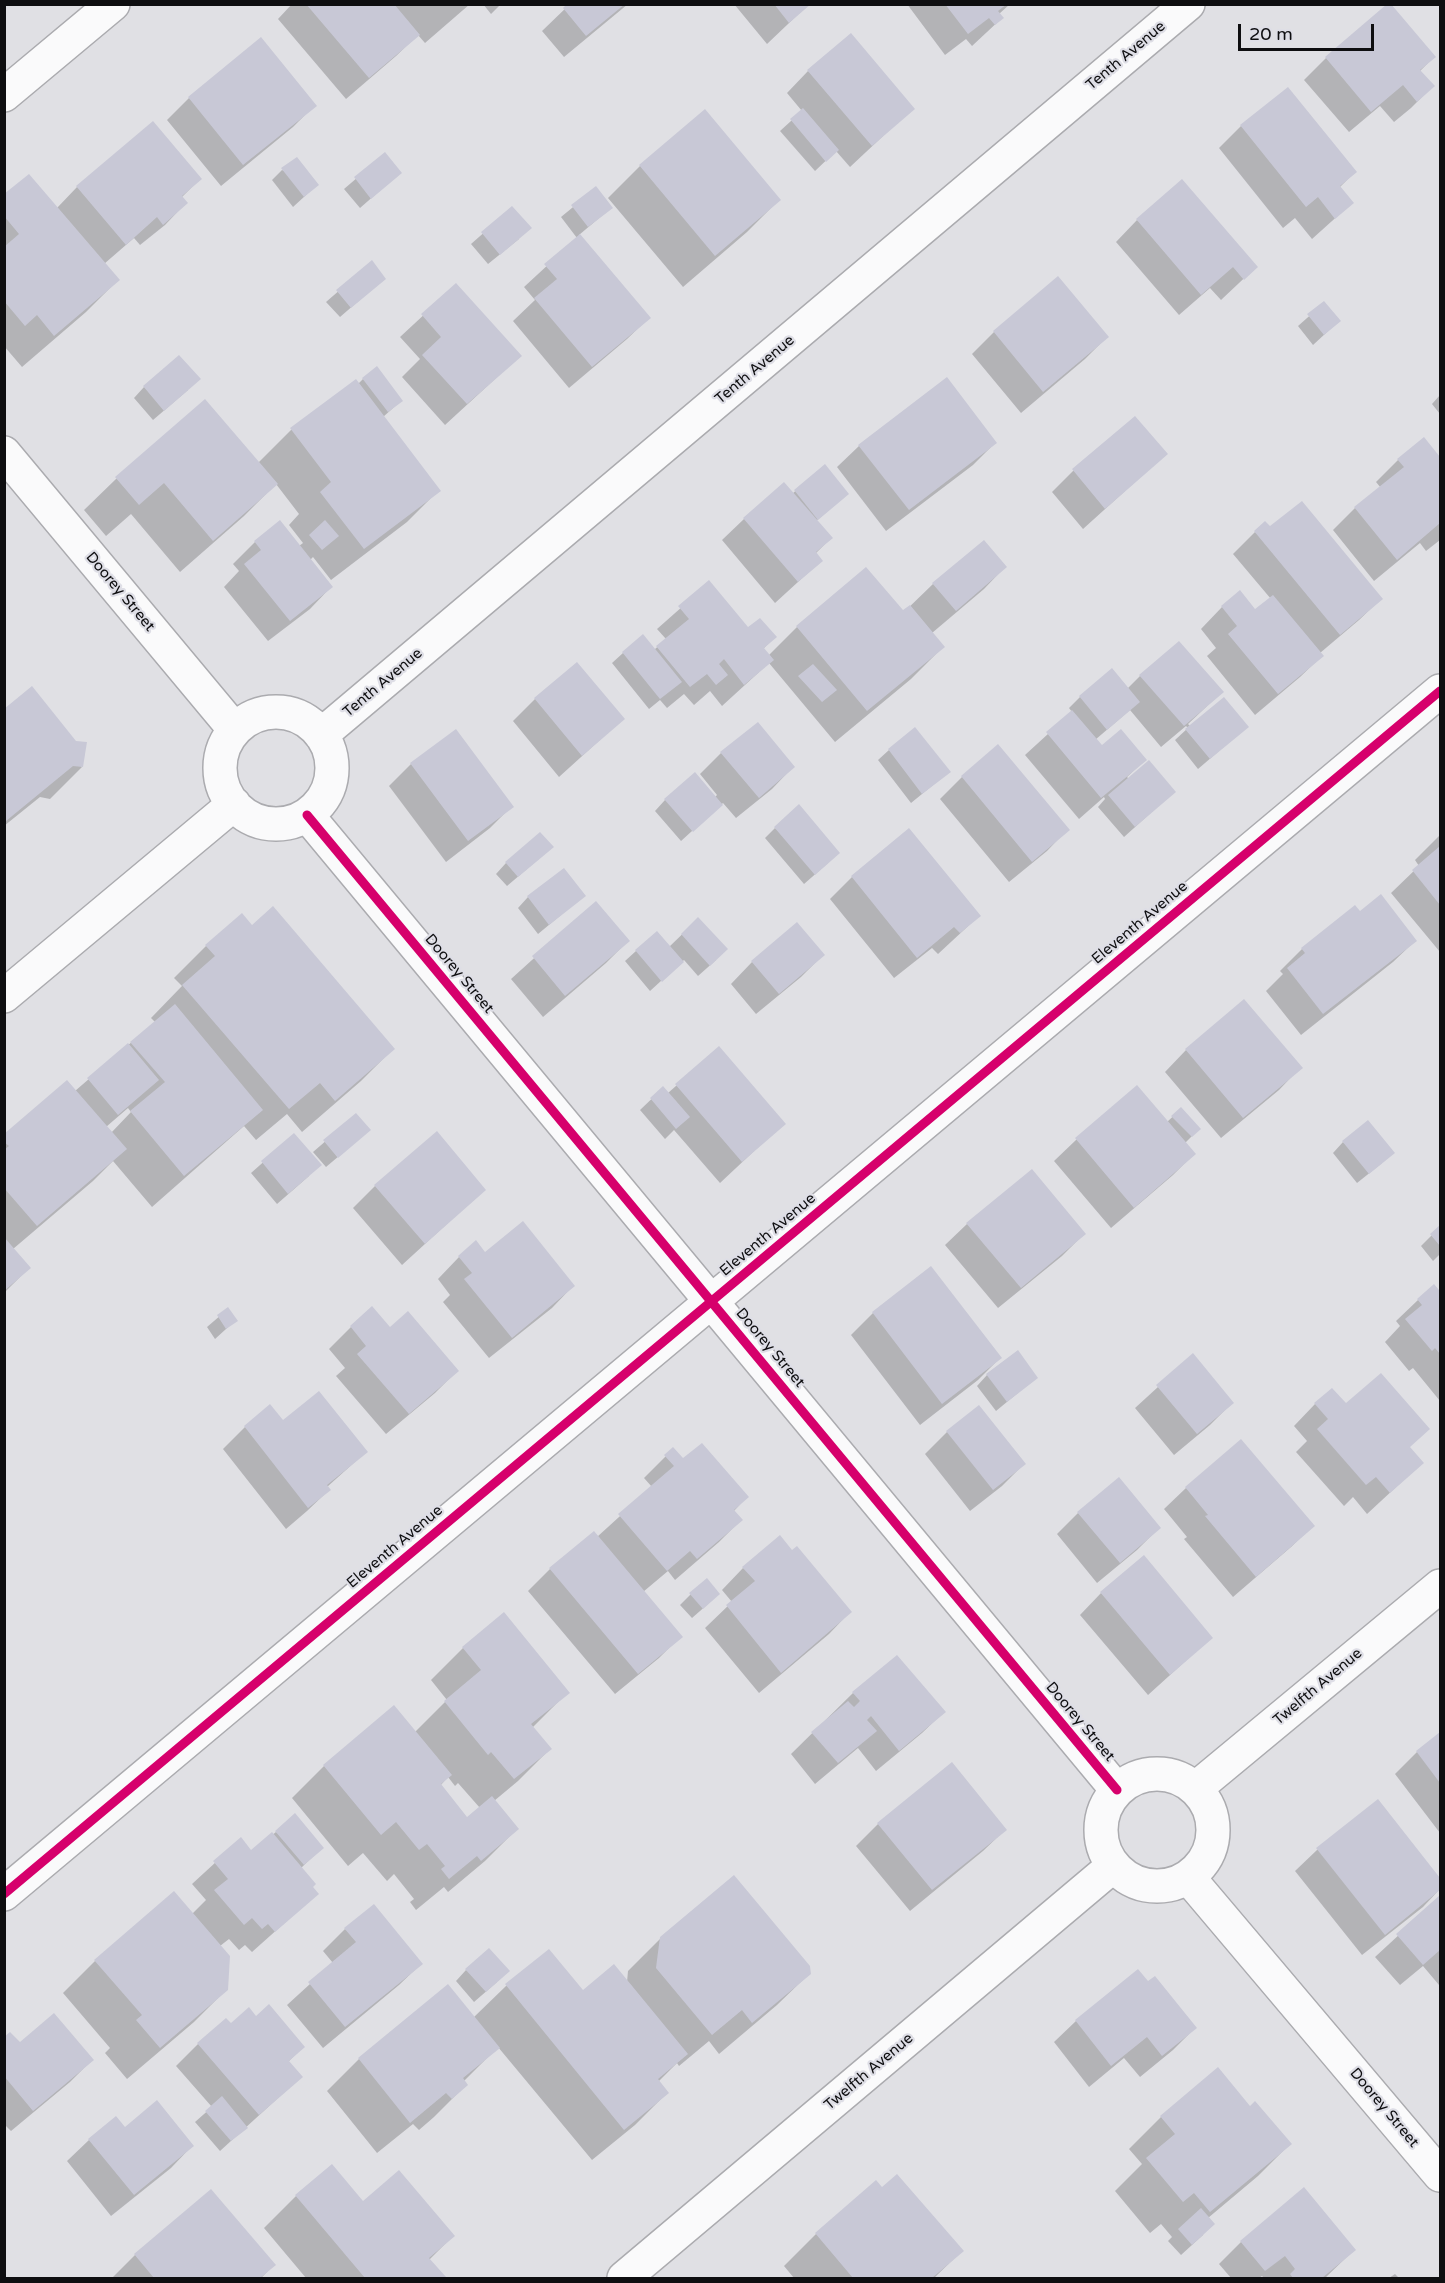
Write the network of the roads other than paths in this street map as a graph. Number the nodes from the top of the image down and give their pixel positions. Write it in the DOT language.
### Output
graph roads {
  1 [pos="113,4"];
  2 [pos="1188,4"];
  3 [pos="4,95"];
  4 [pos="4,453"];
  5 [pos="1440,691"];
  6 [pos="235,730"];
  7 [pos="321,735"];
  8 [pos="234,804"];
  9 [pos="307,815"];
  10 [pos="4,996"];
  11 [pos="712,1302"];
  12 [pos="1440,1586"];
  13 [pos="1195,1789"];
  14 [pos="1117,1790"];
  15 [pos="1113,1866"];
  16 [pos="1188,1877"];
  17 [pos="4,1894"];
  18 [pos="1440,2175"];
  19 [pos="624,2278"];
  1 -- 3 [label="street"];
  2 -- 7 [label="street, Tenth Avenue"];
  4 -- 6 [label="street, Doorey Street"];
  5 -- 11 [label="street, Eleventh Avenue"];
  6 -- 7 [label="street"];
  6 -- 8 [label="street"];
  7 -- 9 [label="street"];
  8 -- 9 [label="street"];
  8 -- 10 [label="street"];
  9 -- 11 [label="street, Doorey Street"];
  11 -- 14 [label="street, Doorey Street"];
  11 -- 17 [label="street, Eleventh Avenue"];
  12 -- 13 [label="street, Twelfth Avenue"];
  13 -- 14 [label="street"];
  13 -- 16 [label="street"];
  14 -- 15 [label="street"];
  15 -- 16 [label="street"];
  15 -- 19 [label="street, Twelfth Avenue"];
  16 -- 18 [label="street, Doorey Street"];
}
